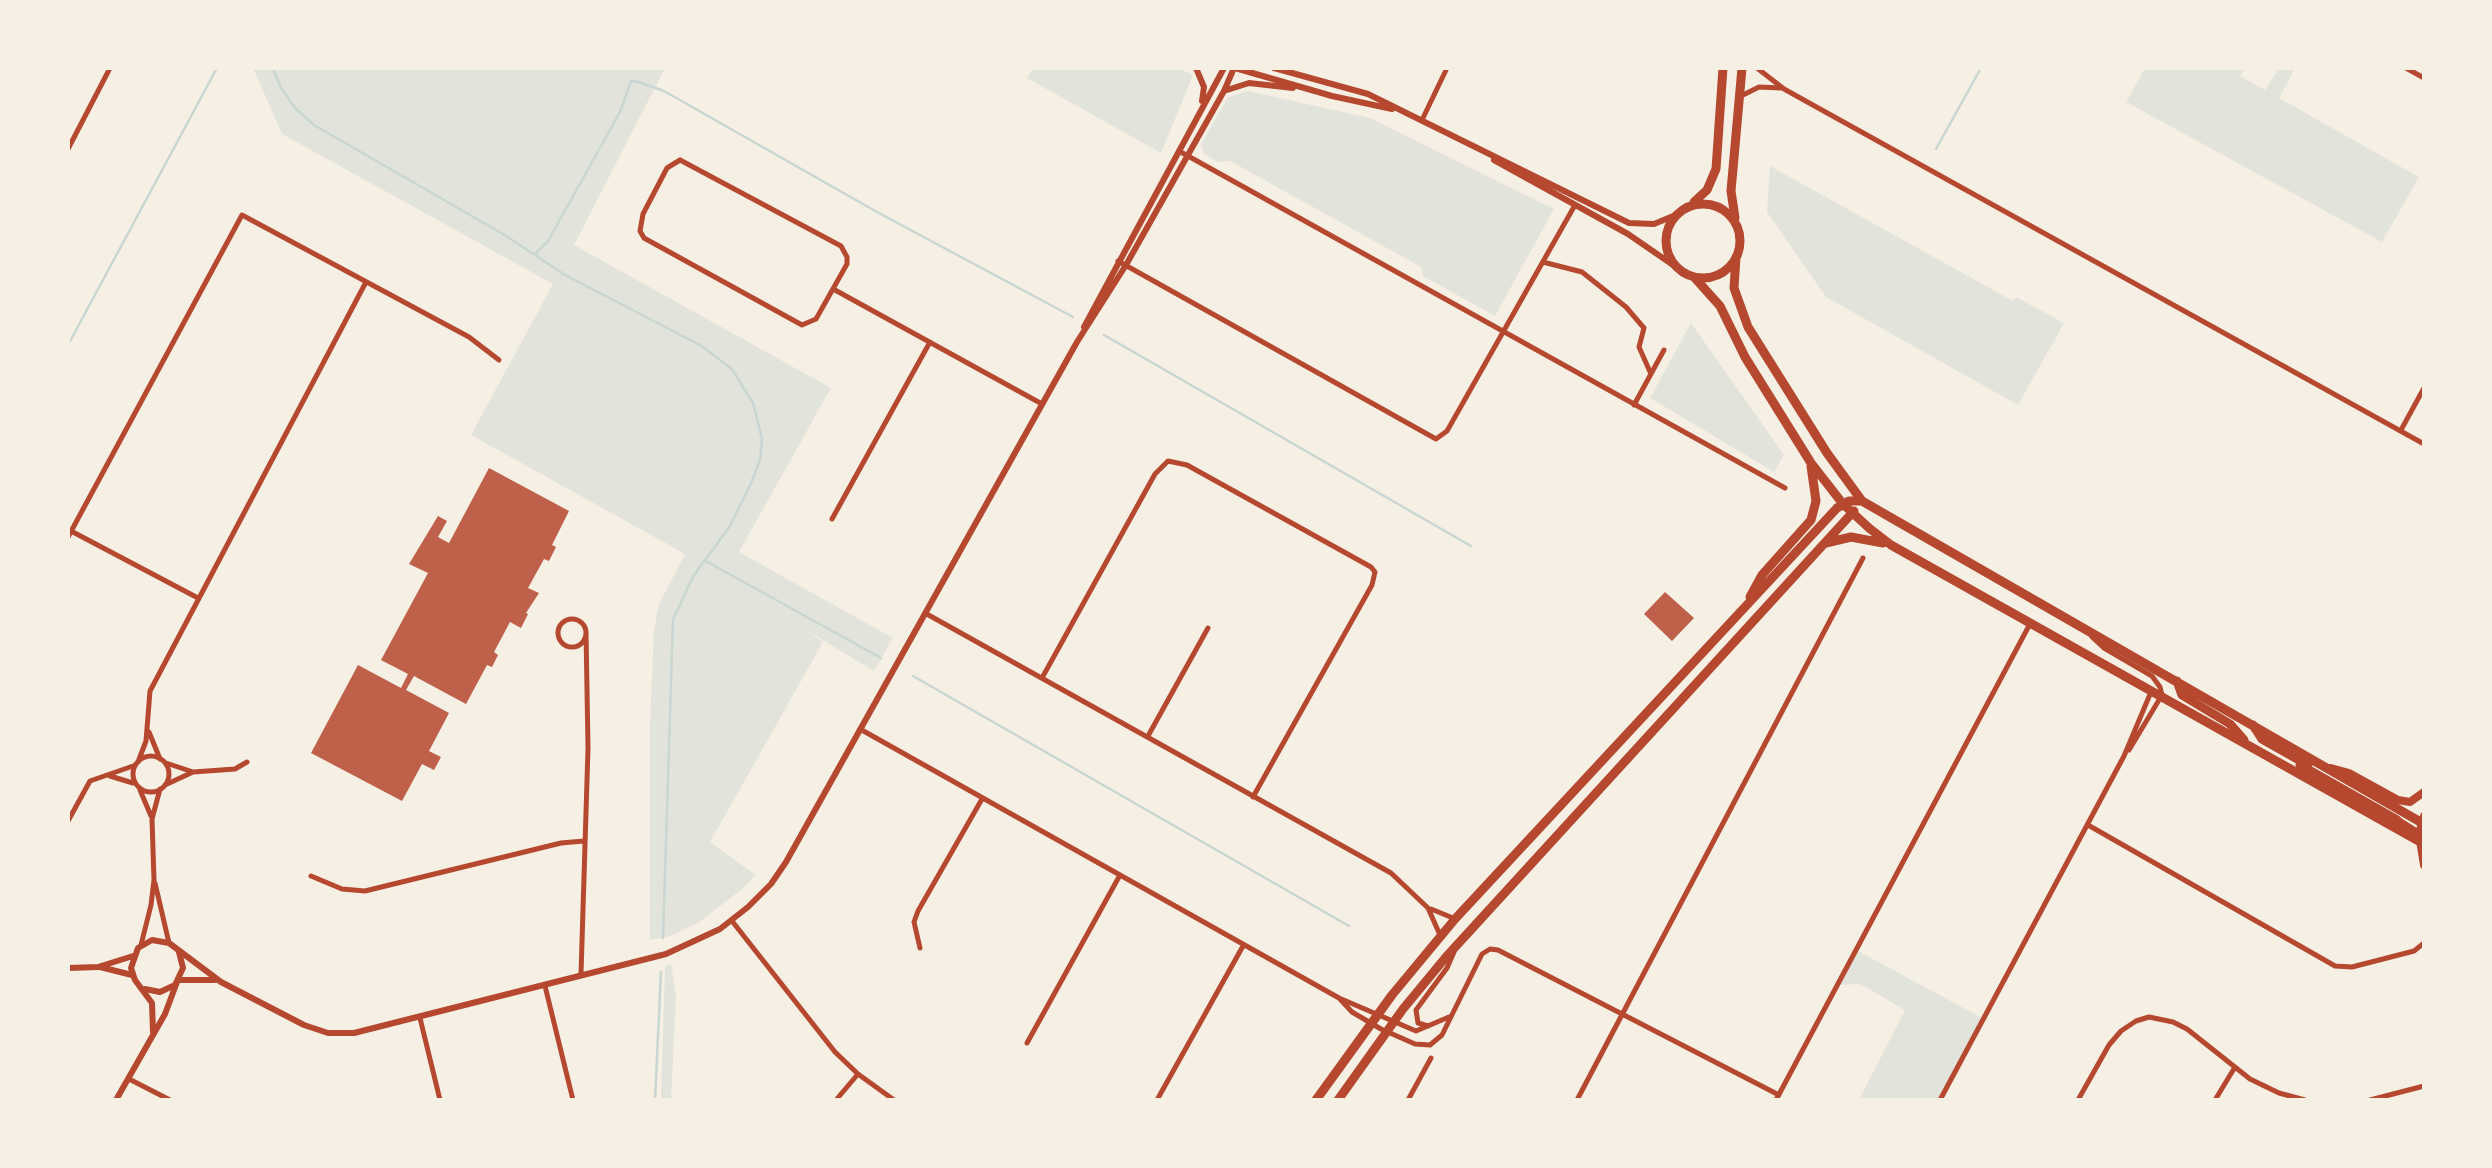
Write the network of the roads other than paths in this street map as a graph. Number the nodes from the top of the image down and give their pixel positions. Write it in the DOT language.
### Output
graph roads {
  1 [pos="110,68"];
  2 [pos="1196,68"];
  3 [pos="1224,68"];
  4 [pos="1234,68"];
  5 [pos="1274,68"];
  6 [pos="1447,68"];
  7 [pos="1713,68"];
  8 [pos="1742,68"];
  9 [pos="1757,68"];
  10 [pos="2406,68"];
  11 [pos="1722,73"];
  12 [pos="2424,78"];
  13 [pos="1784,88"];
  14 [pos="1309,90"];
  15 [pos="1224,91"];
  16 [pos="1742,96"];
  17 [pos="1201,108"];
  18 [pos="1398,110"];
  19 [pos="1420,122"];
  20 [pos="68,149"];
  21 [pos="1179,150"];
  22 [pos="1188,156"];
  23 [pos="1577,202"];
  24 [pos="1682,211"];
  25 [pos="1738,230"];
  26 [pos="1736,257"];
  27 [pos="1543,262"];
  28 [pos="1122,263"];
  29 [pos="1676,266"];
  30 [pos="1694,277"];
  31 [pos="366,282"];
  32 [pos="834,290"];
  33 [pos="1503,333"];
  34 [pos="930,342"];
  35 [pos="1664,350"];
  36 [pos="499,360"];
  37 [pos="1651,374"];
  38 [pos="2424,388"];
  39 [pos="1042,404"];
  40 [pos="1634,405"];
  41 [pos="2401,430"];
  42 [pos="2424,444"];
  43 [pos="1811,463"];
  44 [pos="1785,488"];
  45 [pos="1862,501"];
  46 [pos="1843,504"];
  47 [pos="1852,513"];
  48 [pos="832,519"];
  49 [pos="69,534"];
  50 [pos="1890,545"];
  51 [pos="1820,548"];
  52 [pos="1863,558"];
  53 [pos="198,598"];
  54 [pos="1748,604"];
  55 [pos="925,613"];
  56 [pos="2031,622"];
  57 [pos="2078,625"];
  58 [pos="1208,628"];
  59 [pos="586,632"];
  60 [pos="572,648"];
  61 [pos="586,663"];
  62 [pos="1042,678"];
  63 [pos="2177,680"];
  64 [pos="2152,688"];
  65 [pos="2162,694"];
  66 [pos="2251,723"];
  67 [pos="148,729"];
  68 [pos="860,729"];
  69 [pos="1148,736"];
  70 [pos="2249,746"];
  71 [pos="2124,756"];
  72 [pos="162,761"];
  73 [pos="247,762"];
  74 [pos="137,764"];
  75 [pos="2317,764"];
  76 [pos="193,772"];
  77 [pos="108,775"];
  78 [pos="137,786"];
  79 [pos="161,788"];
  80 [pos="2424,792"];
  81 [pos="1254,797"];
  82 [pos="982,798"];
  83 [pos="2398,818"];
  84 [pos="152,819"];
  85 [pos="68,821"];
  86 [pos="2088,825"];
  87 [pos="2422,832"];
  88 [pos="584,840"];
  89 [pos="2424,865"];
  90 [pos="1120,875"];
  91 [pos="312,876"];
  92 [pos="154,880"];
  93 [pos="1428,908"];
  94 [pos="1454,919"];
  95 [pos="732,920"];
  96 [pos="1440,935"];
  97 [pos="169,942"];
  98 [pos="1456,944"];
  99 [pos="2424,944"];
  100 [pos="141,945"];
  101 [pos="1243,945"];
  102 [pos="920,948"];
  103 [pos="178,951"];
  104 [pos="133,956"];
  105 [pos="98,966"];
  106 [pos="68,968"];
  107 [pos="133,976"];
  108 [pos="580,978"];
  109 [pos="178,981"];
  110 [pos="221,982"];
  111 [pos="544,986"];
  112 [pos="144,988"];
  113 [pos="1339,998"];
  114 [pos="1378,1014"];
  115 [pos="1622,1014"];
  116 [pos="1449,1017"];
  117 [pos="420,1018"];
  118 [pos="1394,1022"];
  119 [pos="1371,1024"];
  120 [pos="1432,1027"];
  121 [pos="152,1032"];
  122 [pos="1387,1032"];
  123 [pos="1027,1043"];
  124 [pos="1431,1058"];
  125 [pos="2235,1067"];
  126 [pos="858,1074"];
  127 [pos="128,1078"];
  128 [pos="2424,1086"];
  129 [pos="1777,1098"];
  130 [pos="116,1100"];
  131 [pos="170,1100"];
  132 [pos="440,1100"];
  133 [pos="574,1100"];
  134 [pos="836,1100"];
  135 [pos="894,1100"];
  136 [pos="1157,1100"];
  137 [pos="1316,1100"];
  138 [pos="1338,1100"];
  139 [pos="1408,1100"];
  140 [pos="1577,1100"];
  141 [pos="1940,1100"];
  142 [pos="2078,1100"];
  143 [pos="2215,1100"];
  144 [pos="2304,1100"];
  145 [pos="2370,1100"];
  1 -- 20 [label="street"];
  2 -- 17 [label="street"];
  3 -- 17 [label="street"];
  4 -- 14 [label="street"];
  4 -- 15 [label="street"];
  5 -- 18 [label="street"];
  6 -- 19 [label="street"];
  7 -- 11 [label="street"];
  8 -- 16 [label="main road"];
  9 -- 13 [label="street"];
  10 -- 12 [label="street"];
  11 -- 24 [label="main road"];
  13 -- 16 [label="street"];
  13 -- 41 [label="street"];
  14 -- 15 [label="street"];
  14 -- 18 [label="street"];
  15 -- 22 [label="street"];
  16 -- 25 [label="main road"];
  17 -- 21 [label="street"];
  18 -- 19 [label="street"];
  19 -- 23 [label="street"];
  21 -- 22 [label="street"];
  21 -- 28 [label="street"];
  22 -- 28 [label="street"];
  22 -- 33 [label="street"];
  23 -- 24 [label="street"];
  23 -- 27 [label="street"];
  23 -- 29 [label="street"];
  24 -- 25 [label="main road"];
  24 -- 29 [label="main road"];
  25 -- 26 [label="main road"];
  26 -- 30 [label="main road"];
  26 -- 45 [label="main road"];
  27 -- 33 [label="street"];
  27 -- 37 [label="street"];
  28 -- 33 [label="street"];
  28 -- 39 [label="street"];
  29 -- 30 [label="main road"];
  30 -- 43 [label="main road"];
  31 -- 36 [label="street"];
  31 -- 49 [label="street"];
  31 -- 53 [label="street"];
  32 -- 32 [label="street"];
  32 -- 34 [label="street"];
  33 -- 40 [label="street"];
  34 -- 39 [label="street"];
  34 -- 48 [label="street"];
  35 -- 37 [label="street"];
  37 -- 40 [label="street"];
  38 -- 41 [label="street"];
  39 -- 55 [label="street"];
  40 -- 44 [label="street"];
  41 -- 42 [label="street"];
  43 -- 46 [label="main road"];
  43 -- 54 [label="main road"];
  45 -- 46 [label="main road"];
  45 -- 47 [label="main road"];
  45 -- 57 [label="main road"];
  46 -- 47 [label="main road"];
  46 -- 54 [label="main road"];
  47 -- 50 [label="main road"];
  47 -- 51 [label="main road"];
  49 -- 53 [label="street"];
  50 -- 51 [label="main road"];
  50 -- 56 [label="main road"];
  51 -- 98 [label="main road"];
  52 -- 115 [label="street"];
  53 -- 67 [label="street"];
  54 -- 94 [label="main road"];
  55 -- 62 [label="street"];
  55 -- 68 [label="street"];
  56 -- 64 [label="main road"];
  56 -- 129 [label="street"];
  57 -- 63 [label="main road"];
  57 -- 65 [label="street"];
  58 -- 69 [label="street"];
  59 -- 60 [label="street"];
  59 -- 60 [label="street"];
  59 -- 61 [label="street"];
  60 -- 61 [label="street"];
  61 -- 88 [label="street"];
  62 -- 69 [label="street"];
  62 -- 81 [label="street"];
  63 -- 66 [label="main road"];
  63 -- 70 [label="main road"];
  64 -- 65 [label="main road"];
  64 -- 71 [label="street"];
  65 -- 70 [label="main road"];
  65 -- 71 [label="street"];
  66 -- 75 [label="main road"];
  66 -- 83 [label="main road"];
  67 -- 72 [label="street"];
  67 -- 74 [label="street"];
  68 -- 82 [label="street"];
  68 -- 95 [label="street"];
  69 -- 81 [label="street"];
  70 -- 87 [label="main road"];
  71 -- 86 [label="street"];
  72 -- 74 [label="street"];
  72 -- 76 [label="street"];
  72 -- 79 [label="street"];
  73 -- 76 [label="street"];
  74 -- 77 [label="street"];
  74 -- 78 [label="street"];
  75 -- 80 [label="main road"];
  75 -- 87 [label="main road"];
  76 -- 79 [label="street"];
  77 -- 78 [label="street"];
  77 -- 85 [label="street"];
  78 -- 79 [label="street"];
  78 -- 84 [label="street"];
  79 -- 84 [label="street"];
  81 -- 93 [label="street"];
  82 -- 90 [label="street"];
  82 -- 102 [label="street"];
  83 -- 87 [label="main road"];
  84 -- 92 [label="street"];
  86 -- 99 [label="street"];
  86 -- 141 [label="street"];
  87 -- 89 [label="main road"];
  88 -- 91 [label="street"];
  88 -- 108 [label="street"];
  90 -- 101 [label="street"];
  90 -- 123 [label="street"];
  92 -- 97 [label="street"];
  92 -- 100 [label="street"];
  93 -- 94 [label="street"];
  93 -- 96 [label="street"];
  94 -- 96 [label="main road"];
  95 -- 108 [label="street"];
  95 -- 126 [label="street"];
  96 -- 114 [label="main road"];
  97 -- 100 [label="street"];
  97 -- 103 [label="street"];
  98 -- 118 [label="main road"];
  98 -- 120 [label="street"];
  100 -- 104 [label="street"];
  101 -- 113 [label="street"];
  101 -- 136 [label="street"];
  103 -- 109 [label="street"];
  103 -- 110 [label="street"];
  104 -- 105 [label="street"];
  104 -- 107 [label="street"];
  105 -- 106 [label="street"];
  105 -- 107 [label="street"];
  107 -- 112 [label="street"];
  108 -- 111 [label="street"];
  109 -- 110 [label="street"];
  109 -- 112 [label="street"];
  109 -- 121 [label="street"];
  110 -- 117 [label="street"];
  111 -- 117 [label="street"];
  111 -- 133 [label="street"];
  112 -- 121 [label="street"];
  113 -- 114 [label="street"];
  113 -- 119 [label="street"];
  114 -- 118 [label="street"];
  114 -- 119 [label="main road"];
  115 -- 116 [label="street"];
  115 -- 129 [label="street"];
  115 -- 140 [label="street"];
  116 -- 120 [label="street"];
  116 -- 122 [label="street"];
  117 -- 132 [label="street"];
  118 -- 120 [label="street"];
  118 -- 122 [label="main road"];
  119 -- 122 [label="street"];
  119 -- 137 [label="main road"];
  121 -- 127 [label="street"];
  122 -- 138 [label="main road"];
  124 -- 139 [label="street"];
  125 -- 142 [label="street"];
  125 -- 143 [label="street"];
  125 -- 144 [label="street"];
  126 -- 134 [label="street"];
  126 -- 135 [label="street"];
  127 -- 130 [label="street"];
  127 -- 131 [label="street"];
  128 -- 145 [label="street"];
}
